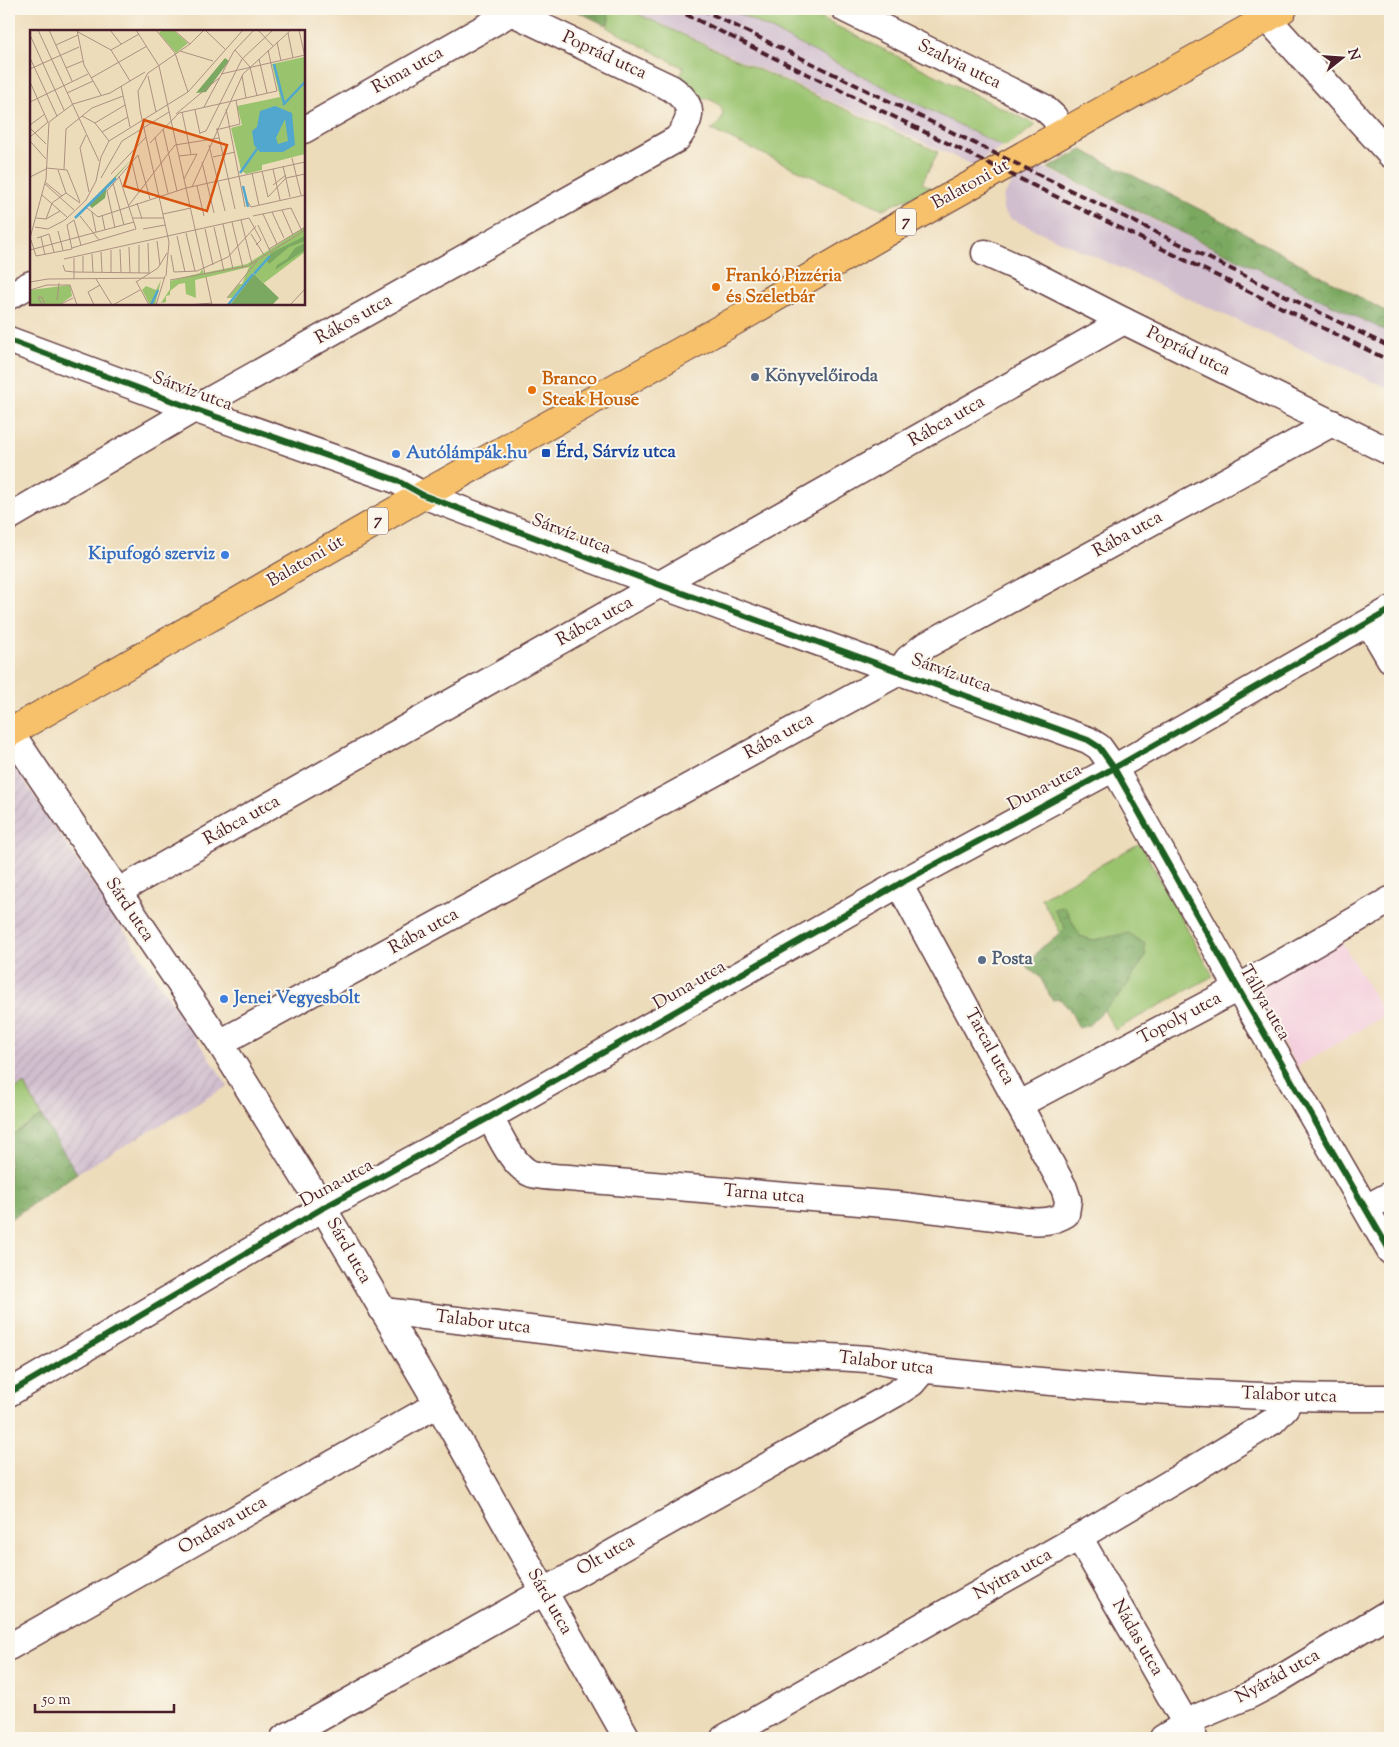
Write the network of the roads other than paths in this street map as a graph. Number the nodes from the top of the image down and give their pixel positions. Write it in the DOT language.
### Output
graph roads {
  1 [pos="845,9"];
  2 [pos="508,10"];
  3 [pos="1269,12"];
  4 [pos="690,116"];
  5 [pos="305,129"];
  6 [pos="1063,133"];
  7 [pos="1390,154"];
  8 [pos="985,253"];
  9 [pos="30,285"];
  10 [pos="9,296"];
  11 [pos="1124,321"];
  12 [pos="9,340"];
  13 [pos="194,409"];
  14 [pos="1332,422"];
  15 [pos="1390,452"];
  16 [pos="423,495"];
  17 [pos="9,517"];
  18 [pos="660,585"];
  19 [pos="1379,617"];
  20 [pos="1390,659"];
  21 [pos="899,672"];
  22 [pos="9,732"];
  23 [pos="1114,768"];
  24 [pos="899,884"];
  25 [pos="117,892"];
  26 [pos="1390,900"];
  27 [pos="1238,988"];
  28 [pos="220,1043"];
  29 [pos="1020,1104"];
  30 [pos="490,1117"];
  31 [pos="1390,1195"];
  32 [pos="323,1208"];
  33 [pos="1366,1208"];
  34 [pos="1066,1214"];
  35 [pos="1390,1251"];
  36 [pos="382,1311"];
  37 [pos="924,1369"];
  38 [pos="9,1393"];
  39 [pos="1291,1397"];
  40 [pos="1390,1398"];
  41 [pos="438,1404"];
  42 [pos="1080,1537"];
  43 [pos="543,1592"];
  44 [pos="1390,1612"];
  45 [pos="9,1647"];
  46 [pos="1190,1732"];
  47 [pos="284,1738"];
  48 [pos="626,1738"];
  49 [pos="724,1738"];
  50 [pos="1164,1738"];
  1 -- 6 [label="street, Szalvia utca"];
  2 -- 4 [label="street, Poprád utca"];
  2 -- 5 [label="street, Rima utca"];
  3 -- 6 [label="main road, Balatoni út / 7"];
  3 -- 7 [label="street"];
  4 -- 13 [label="street, Rákos utca"];
  6 -- 16 [label="main road, Balatoni út / 7"];
  8 -- 11 [label="street, Poprád utca"];
  9 -- 10 [label="street"];
  11 -- 14 [label="street, Poprád utca"];
  11 -- 18 [label="street, Rábca utca"];
  12 -- 13 [label="street, Sárvíz utca"];
  13 -- 16 [label="street, Sárvíz utca"];
  13 -- 17 [label="street, Rákos utca"];
  14 -- 15 [label="street, Poprád utca"];
  14 -- 21 [label="street, Rába utca"];
  16 -- 18 [label="street, Sárvíz utca"];
  16 -- 22 [label="main road, Balatoni út / 7"];
  18 -- 21 [label="street, Sárvíz utca"];
  18 -- 25 [label="street, Rábca utca"];
  19 -- 20 [label="street"];
  19 -- 23 [label="street, Duna utca"];
  21 -- 23 [label="street, Sárvíz utca"];
  21 -- 28 [label="street, Rába utca"];
  22 -- 25 [label="street, Sárd utca"];
  23 -- 24 [label="street, Duna utca"];
  23 -- 27 [label="street, Tállya utca"];
  24 -- 29 [label="street, Tarcal utca"];
  24 -- 30 [label="street, Duna utca"];
  25 -- 28 [label="street, Sárd utca"];
  26 -- 27 [label="street, Topoly utca"];
  27 -- 29 [label="street, Topoly utca"];
  27 -- 33 [label="street, Tállya utca"];
  28 -- 32 [label="street, Sárd utca"];
  29 -- 34 [label="street, Tarcal utca"];
  30 -- 32 [label="street, Duna utca"];
  30 -- 34 [label="street, Tarna utca"];
  31 -- 33 [label="street"];
  32 -- 36 [label="street, Sárd utca"];
  32 -- 38 [label="street, Duna utca"];
  33 -- 35 [label="street, Tállya utca"];
  36 -- 37 [label="street, Talabor utca"];
  36 -- 41 [label="street, Sárd utca"];
  37 -- 39 [label="street, Talabor utca"];
  37 -- 43 [label="street, Olt utca"];
  39 -- 40 [label="street, Talabor utca"];
  39 -- 42 [label="street, Nyitra utca"];
  41 -- 43 [label="street, Sárd utca"];
  41 -- 45 [label="street, Ondava utca"];
  42 -- 46 [label="street, Nádas utca"];
  42 -- 49 [label="street, Nyitra utca"];
  43 -- 47 [label="street, Olt utca"];
  43 -- 48 [label="street, Sárd utca"];
  44 -- 46 [label="street, Nyárád utca"];
  46 -- 50 [label="street, Nyárád utca"];
}
